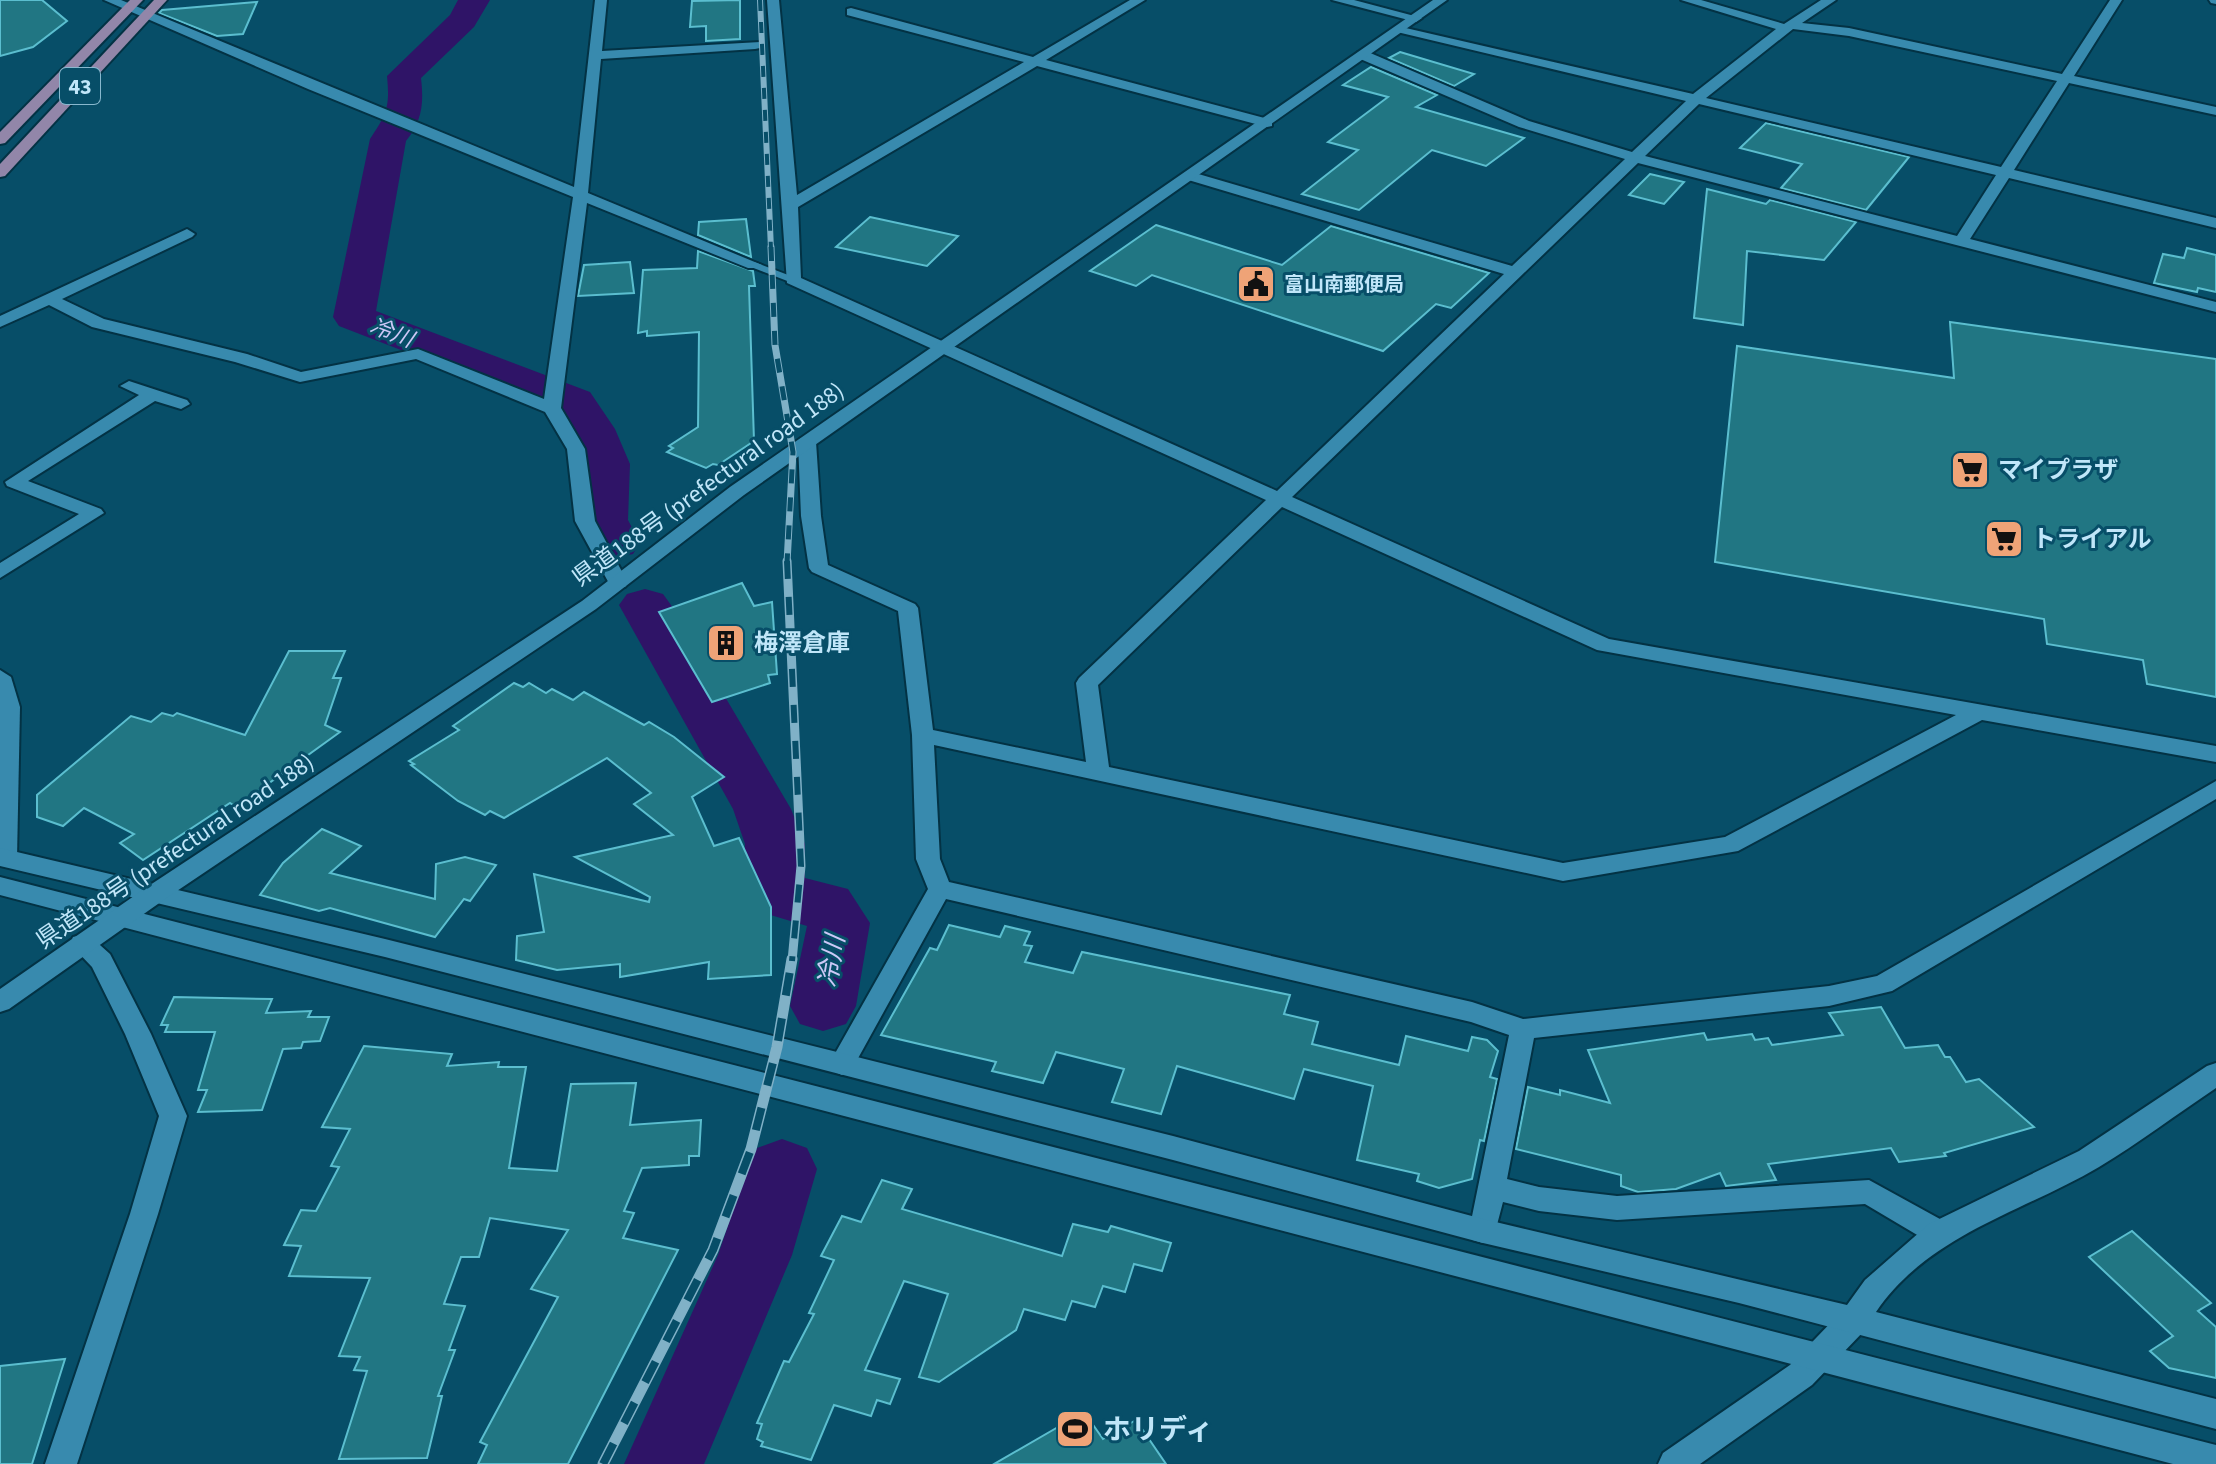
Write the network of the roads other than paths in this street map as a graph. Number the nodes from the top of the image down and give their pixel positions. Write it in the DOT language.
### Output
graph roads {
  1 [pos="110,0"];
  2 [pos="161,0"];
  3 [pos="601,0"];
  4 [pos="773,0"];
  5 [pos="874,0"];
  6 [pos="1139,0"];
  7 [pos="1338,0"];
  8 [pos="1441,0"];
  9 [pos="1687,0"];
  10 [pos="1830,0"];
  11 [pos="2116,0"];
  12 [pos="132,5"];
  13 [pos="144,16"];
  14 [pos="1408,23"];
  15 [pos="1787,27"];
  16 [pos="755,45"];
  17 [pos="596,55"];
  18 [pos="1363,55"];
  19 [pos="1035,60"];
  20 [pos="2066,79"];
  21 [pos="1696,99"];
  22 [pos="2216,111"];
  23 [pos="1267,123"];
  24 [pos="0,140"];
  25 [pos="1633,157"];
  26 [pos="2005,172"];
  27 [pos="0,173"];
  28 [pos="1190,176"];
  29 [pos="581,193"];
  30 [pos="790,205"];
  31 [pos="2216,223"];
  32 [pos="187,234"];
  33 [pos="1961,241"];
  34 [pos="754,265"];
  35 [pos="1515,272"];
  36 [pos="793,280"];
  37 [pos="48,298"];
  38 [pos="2216,307"];
  39 [pos="0,322"];
  40 [pos="942,346"];
  41 [pos="129,386"];
  42 [pos="153,394"];
  43 [pos="181,404"];
  44 [pos="552,408"];
  45 [pos="807,442"];
  46 [pos="1277,500"];
  47 [pos="0,572"];
  48 [pos="618,583"];
  49 [pos="0,677"];
  50 [pos="1977,713"];
  51 [pos="923,735"];
  52 [pos="2216,754"];
  53 [pos="1098,770"];
  54 [pos="2216,789"];
  55 [pos="3,857"];
  56 [pos="0,886"];
  57 [pos="940,889"];
  58 [pos="156,893"];
  59 [pos="121,917"];
  60 [pos="82,944"];
  61 [pos="0,1002"];
  62 [pos="1523,1029"];
  63 [pos="842,1064"];
  64 [pos="2216,1074"];
  65 [pos="1492,1187"];
  66 [pos="1483,1231"];
  67 [pos="1939,1233"];
  68 [pos="1853,1321"];
  69 [pos="1817,1355"];
  70 [pos="2216,1414"];
  71 [pos="2216,1460"];
  72 [pos="61,1464"];
  73 [pos="1674,1464"];
  1 -- 12 [label="street"];
  2 -- 13 [label="main road, 43"];
  3 -- 17 [label="street"];
  4 -- 30 [label="street"];
  5 -- 19 [label="street"];
  6 -- 19 [label="street"];
  7 -- 14 [label="street"];
  8 -- 14 [label="street, 県道188号 (prefectural road 188)"];
  9 -- 15 [label="street"];
  10 -- 15 [label="street"];
  11 -- 20 [label="street"];
  12 -- 13 [label="street"];
  12 -- 24 [label="main road, 43"];
  13 -- 27 [label="main road, 43"];
  13 -- 29 [label="street"];
  14 -- 18 [label="street, 県道188号 (prefectural road 188)"];
  14 -- 21 [label="street"];
  15 -- 20 [label="street"];
  15 -- 21 [label="street"];
  16 -- 17 [label="street"];
  17 -- 29 [label="street"];
  18 -- 23 [label="street, 県道188号 (prefectural road 188)"];
  18 -- 25 [label="street"];
  19 -- 23 [label="street"];
  19 -- 30 [label="street"];
  20 -- 22 [label="street"];
  20 -- 26 [label="street"];
  21 -- 25 [label="street"];
  21 -- 26 [label="street"];
  23 -- 28 [label="street, 県道188号 (prefectural road 188)"];
  25 -- 33 [label="street"];
  25 -- 35 [label="street"];
  26 -- 31 [label="street"];
  26 -- 33 [label="street"];
  28 -- 35 [label="street"];
  28 -- 40 [label="street, 県道188号 (prefectural road 188)"];
  29 -- 34 [label="street"];
  29 -- 44 [label="street"];
  30 -- 36 [label="street"];
  32 -- 37 [label="street"];
  33 -- 38 [label="street"];
  34 -- 36 [label="lane"];
  35 -- 46 [label="street"];
  36 -- 40 [label="street"];
  37 -- 39 [label="street"];
  37 -- 44 [label="street"];
  40 -- 45 [label="street, 県道188号 (prefectural road 188)"];
  40 -- 46 [label="street"];
  41 -- 42 [label="street"];
  42 -- 43 [label="street"];
  42 -- 47 [label="street"];
  44 -- 48 [label="street"];
  45 -- 48 [label="street, 県道188号 (prefectural road 188)"];
  45 -- 51 [label="street"];
  46 -- 50 [label="street"];
  46 -- 53 [label="street"];
  48 -- 58 [label="street, 県道188号 (prefectural road 188)"];
  49 -- 55 [label="street"];
  50 -- 52 [label="street"];
  50 -- 53 [label="street"];
  51 -- 53 [label="street"];
  51 -- 57 [label="street"];
  54 -- 62 [label="street"];
  55 -- 58 [label="street"];
  56 -- 59 [label="street"];
  57 -- 62 [label="street"];
  57 -- 63 [label="street"];
  58 -- 59 [label="street, 県道188号 (prefectural road 188)"];
  58 -- 63 [label="street"];
  59 -- 60 [label="street, 県道188号 (prefectural road 188)"];
  59 -- 69 [label="street"];
  60 -- 61 [label="street, 県道188号 (prefectural road 188)"];
  60 -- 72 [label="street"];
  62 -- 65 [label="street"];
  63 -- 66 [label="street"];
  64 -- 67 [label="street"];
  65 -- 66 [label="street"];
  65 -- 67 [label="street"];
  66 -- 68 [label="street"];
  67 -- 68 [label="street"];
  68 -- 69 [label="street"];
  68 -- 70 [label="street"];
  69 -- 71 [label="street"];
  69 -- 73 [label="street"];
}
